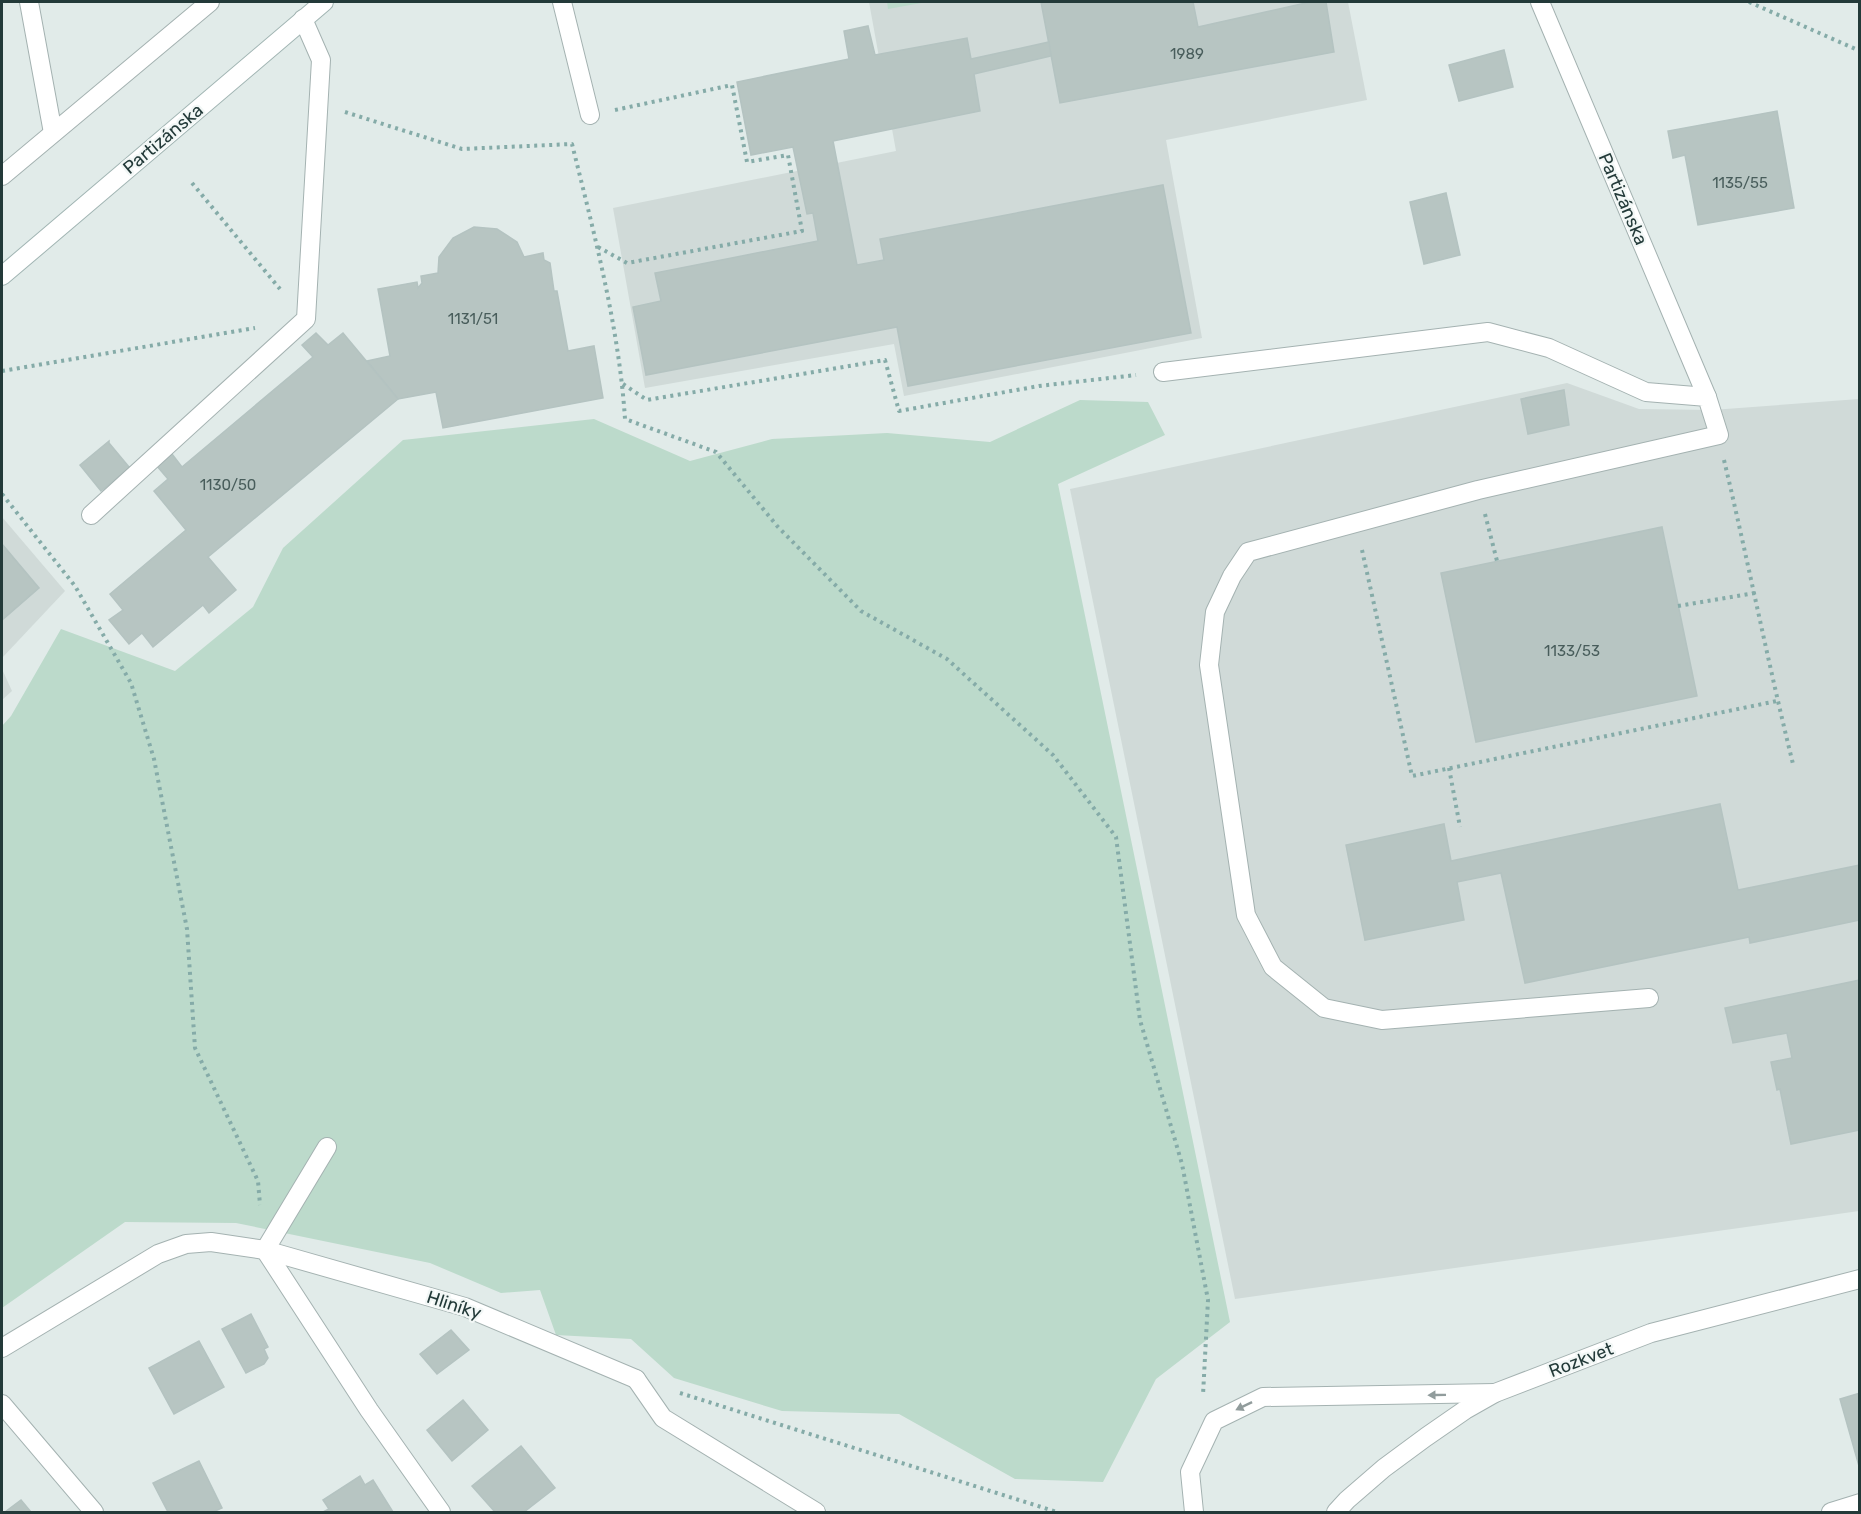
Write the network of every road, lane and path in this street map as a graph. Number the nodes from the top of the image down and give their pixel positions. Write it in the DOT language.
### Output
graph roads {
  1 [pos="29,2"];
  2 [pos="210,2"];
  3 [pos="324,2"];
  4 [pos="562,2"];
  5 [pos="1540,2"];
  6 [pos="1749,2"];
  7 [pos="303,19"];
  8 [pos="1860,51"];
  9 [pos="336,110"];
  10 [pos="590,116"];
  11 [pos="53,133"];
  12 [pos="2,176"];
  13 [pos="192,183"];
  14 [pos="597,247"];
  15 [pos="2,276"];
  16 [pos="306,319"];
  17 [pos="259,327"];
  18 [pos="2,371"];
  19 [pos="1163,372"];
  20 [pos="623,384"];
  21 [pos="1707,397"];
  22 [pos="1719,435"];
  23 [pos="1478,490"];
  24 [pos="2,494"];
  25 [pos="90,515"];
  26 [pos="1355,523"];
  27 [pos="1497,561"];
  28 [pos="1755,593"];
  29 [pos="1678,606"];
  30 [pos="1777,701"];
  31 [pos="1793,764"];
  32 [pos="1449,768"];
  33 [pos="1460,827"];
  34 [pos="1649,998"];
  35 [pos="327,1147"];
  36 [pos="265,1250"];
  37 [pos="1860,1279"];
  38 [pos="2,1348"];
  39 [pos="636,1379"];
  40 [pos="1495,1393"];
  41 [pos="1201,1403"];
  42 [pos="2,1404"];
  43 [pos="1860,1503"];
  44 [pos="94,1512"];
  45 [pos="441,1512"];
  46 [pos="816,1512"];
  47 [pos="1057,1512"];
  48 [pos="1194,1512"];
  49 [pos="1336,1512"];
  50 [pos="1831,1512"];
  1 -- 11 [label="street"];
  2 -- 11 [label="street"];
  3 -- 7 [label="street, Partizánska"];
  4 -- 10 [label="street"];
  5 -- 21 [label="street, Partizánska"];
  6 -- 8 [label="path"];
  7 -- 15 [label="street, Partizánska"];
  7 -- 16 [label="street"];
  9 -- 14 [label="path"];
  10 -- 14 [label="path"];
  11 -- 12 [label="street"];
  13 -- 16 [label="path"];
  14 -- 20 [label="path"];
  16 -- 25 [label="street"];
  17 -- 18 [label="path"];
  19 -- 20 [label="path"];
  19 -- 21 [label="street"];
  20 -- 41 [label="path"];
  21 -- 22 [label="street, Partizánska"];
  22 -- 23 [label="street"];
  22 -- 28 [label="path"];
  23 -- 26 [label="street"];
  23 -- 27 [label="path"];
  24 -- 36 [label="path"];
  26 -- 32 [label="path"];
  26 -- 34 [label="street"];
  28 -- 29 [label="path"];
  28 -- 30 [label="path"];
  30 -- 31 [label="path"];
  30 -- 32 [label="path"];
  32 -- 33 [label="path"];
  35 -- 36 [label="street"];
  36 -- 38 [label="street, Hliníky"];
  36 -- 39 [label="street, Hliníky"];
  36 -- 45 [label="street"];
  37 -- 40 [label="street, Rozkvet"];
  39 -- 46 [label="street"];
  39 -- 47 [label="path"];
  40 -- 48 [label="street, one-way"];
  40 -- 49 [label="street, Rozkvet"];
  42 -- 44 [label="street"];
  43 -- 50 [label="street"];
}
